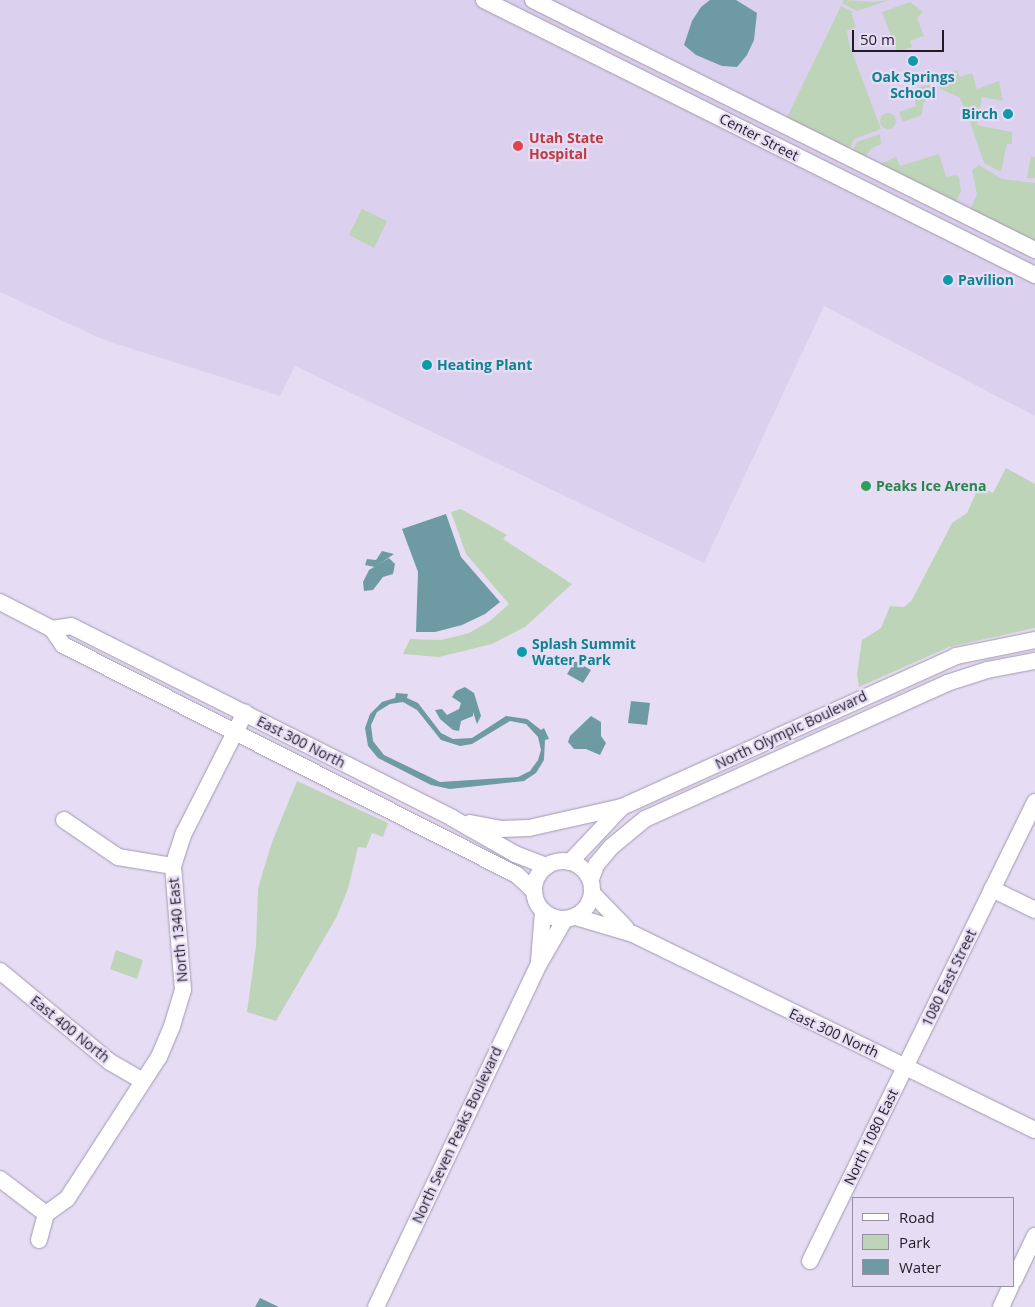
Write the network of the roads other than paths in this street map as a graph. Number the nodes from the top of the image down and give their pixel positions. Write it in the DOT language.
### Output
graph roads {
  1 [pos="484,0"];
  2 [pos="534,0"];
  3 [pos="647,56"];
  4 [pos="638,76"];
  5 [pos="830,147"];
  6 [pos="820,168"];
  7 [pos="945,206"];
  8 [pos="936,225"];
  9 [pos="1035,250"];
  10 [pos="1035,275"];
  11 [pos="0,602"];
  12 [pos="52,629"];
  13 [pos="1035,640"];
  14 [pos="1035,661"];
  15 [pos="245,713"];
  16 [pos="236,732"];
  17 [pos="1035,802"];
  18 [pos="622,807"];
  19 [pos="452,818"];
  20 [pos="64,820"];
  21 [pos="570,862"];
  22 [pos="173,866"];
  23 [pos="547,866"];
  24 [pos="592,887"];
  25 [pos="992,889"];
  26 [pos="534,891"];
  27 [pos="1035,910"];
  28 [pos="543,911"];
  29 [pos="570,918"];
  30 [pos="633,934"];
  31 [pos="539,964"];
  32 [pos="0,971"];
  33 [pos="906,1067"];
  34 [pos="143,1080"];
  35 [pos="1035,1130"];
  36 [pos="0,1179"];
  37 [pos="46,1214"];
  38 [pos="1035,1236"];
  39 [pos="39,1240"];
  40 [pos="810,1261"];
  41 [pos="1015,1278"];
  42 [pos="1011,1287"];
  43 [pos="376,1307"];
  44 [pos="1001,1307"];
  1 -- 4 [label="street, Center Street"];
  2 -- 3 [label="street, Center Street"];
  3 -- 4 [label="street"];
  3 -- 5 [label="street, Center Street"];
  4 -- 6 [label="street, Center Street"];
  5 -- 6 [label="street"];
  5 -- 7 [label="street, Center Street"];
  6 -- 8 [label="street, Center Street"];
  7 -- 8 [label="street"];
  7 -- 9 [label="street, Center Street"];
  8 -- 10 [label="street, Center Street"];
  11 -- 12 [label="street, East 300 North"];
  12 -- 15 [label="street, East 300 North"];
  12 -- 16 [label="street, East 300 North"];
  13 -- 18 [label="street, North Olympic Boulevard"];
  14 -- 24 [label="street, North Olympic Boulevard"];
  15 -- 16 [label="street, North 1340 East"];
  15 -- 19 [label="street, East 300 North"];
  16 -- 22 [label="street, North 1340 East"];
  16 -- 26 [label="street, East 300 North"];
  17 -- 25 [label="street"];
  18 -- 19 [label="street"];
  18 -- 21 [label="street, North Olympic Boulevard"];
  19 -- 23 [label="street, East 300 North"];
  20 -- 22 [label="street"];
  21 -- 23 [label="street"];
  21 -- 24 [label="street"];
  22 -- 34 [label="street, North 1340 East"];
  23 -- 26 [label="street"];
  24 -- 29 [label="street"];
  24 -- 30 [label="street, East 300 North"];
  25 -- 27 [label="street"];
  25 -- 33 [label="street, 1080 East Street"];
  26 -- 28 [label="street"];
  28 -- 29 [label="street"];
  28 -- 31 [label="street, North Seven Peaks Boulevard"];
  29 -- 30 [label="street, East 300 North"];
  29 -- 31 [label="street, North Seven Peaks Boulevard"];
  30 -- 33 [label="street, East 300 North"];
  31 -- 43 [label="street, North Seven Peaks Boulevard"];
  32 -- 34 [label="street, East 400 North"];
  33 -- 35 [label="street, East 300 North"];
  33 -- 40 [label="street, North 1080 East"];
  34 -- 37 [label="street, North 1340 East"];
  36 -- 37 [label="street"];
  37 -- 39 [label="street"];
  38 -- 41 [label="street"];
  42 -- 44 [label="street"];
}
